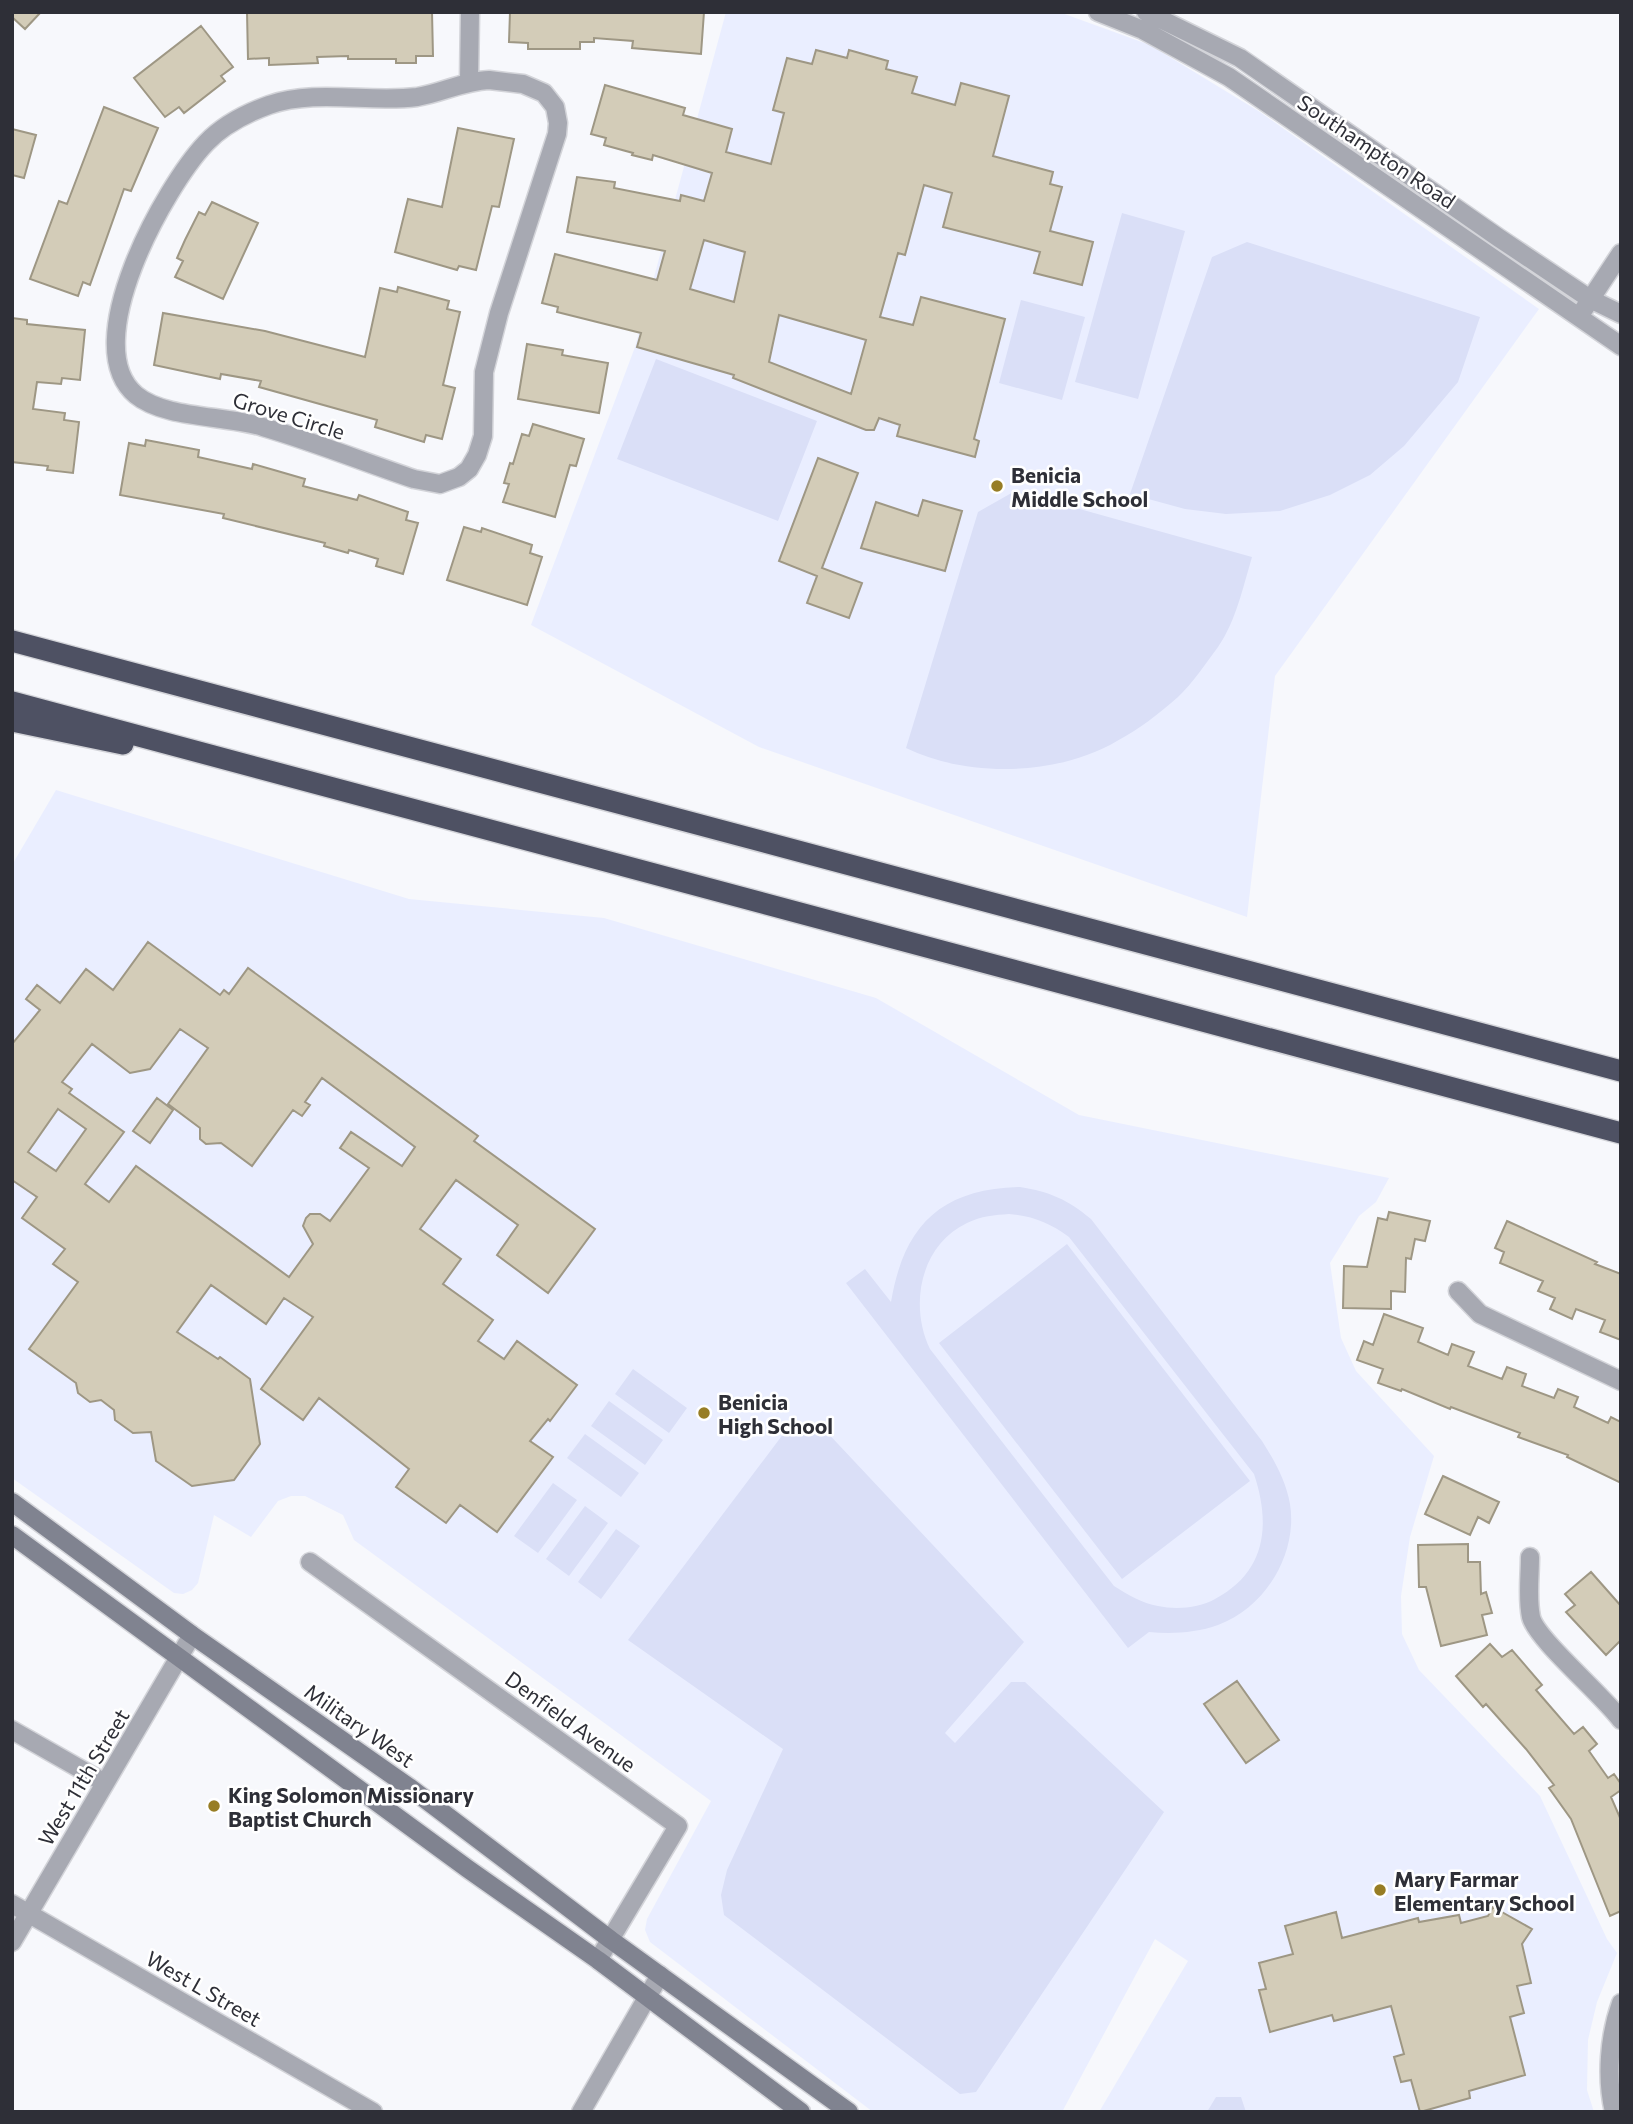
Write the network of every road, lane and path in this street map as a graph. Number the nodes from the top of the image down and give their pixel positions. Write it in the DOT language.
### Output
graph roads {
  1 [pos="470,12"];
  2 [pos="1098,12"];
  3 [pos="1146,12"];
  4 [pos="469,81"];
  5 [pos="1621,253"];
  6 [pos="1590,299"];
  7 [pos="1621,314"];
  8 [pos="1578,317"];
  9 [pos="1621,346"];
  10 [pos="12,641"];
  11 [pos="12,702"];
  12 [pos="12,721"];
  13 [pos="236,762"];
  14 [pos="1621,1071"];
  15 [pos="1540,1111"];
  16 [pos="1621,1133"];
  17 [pos="1621,1143"];
  18 [pos="1458,1291"];
  19 [pos="1621,1381"];
  20 [pos="12,1503"];
  21 [pos="12,1535"];
  22 [pos="1530,1557"];
  23 [pos="310,1562"];
  24 [pos="192,1635"];
  25 [pos="179,1657"];
  26 [pos="1621,1720"];
  27 [pos="12,1730"];
  28 [pos="105,1783"];
  29 [pos="12,1904"];
  30 [pos="28,1913"];
  31 [pos="611,1940"];
  32 [pos="12,1942"];
  33 [pos="598,1960"];
  34 [pos="660,1975"];
  35 [pos="647,1997"];
  36 [pos="1621,2003"];
  37 [pos="373,2112"];
  38 [pos="582,2112"];
  39 [pos="801,2112"];
  40 [pos="849,2112"];
  41 [pos="1614,2112"];
  1 -- 4 [label="street"];
  2 -- 8 [label="street, Southampton Road"];
  3 -- 6 [label="street, Southampton Road"];
  4 -- 4 [label="street, Grove Circle"];
  5 -- 6 [label="street"];
  6 -- 7 [label="street, Southampton Road"];
  6 -- 8 [label="street"];
  8 -- 9 [label="street, Southampton Road"];
  10 -- 14 [label="highway"];
  11 -- 13 [label="highway"];
  12 -- 13 [label="highway"];
  13 -- 15 [label="highway"];
  15 -- 16 [label="highway"];
  15 -- 17 [label="highway"];
  18 -- 19 [label="street"];
  20 -- 24 [label="main road, Military West"];
  21 -- 25 [label="main road"];
  22 -- 26 [label="street"];
  23 -- 31 [label="street, Denfield Avenue"];
  24 -- 25 [label="street, West 11th Street"];
  24 -- 31 [label="main road, Military West"];
  25 -- 28 [label="street, West 11th Street"];
  25 -- 33 [label="main road"];
  27 -- 28 [label="street"];
  28 -- 30 [label="street, West 11th Street"];
  29 -- 30 [label="street, West L Street"];
  30 -- 32 [label="street, West 11th Street"];
  30 -- 37 [label="street, West L Street"];
  31 -- 33 [label="street, Denfield Avenue"];
  31 -- 34 [label="main road, Military West"];
  33 -- 35 [label="main road"];
  34 -- 35 [label="street"];
  34 -- 40 [label="main road, Military West"];
  35 -- 38 [label="street"];
  35 -- 39 [label="main road"];
  36 -- 41 [label="street"];
}
